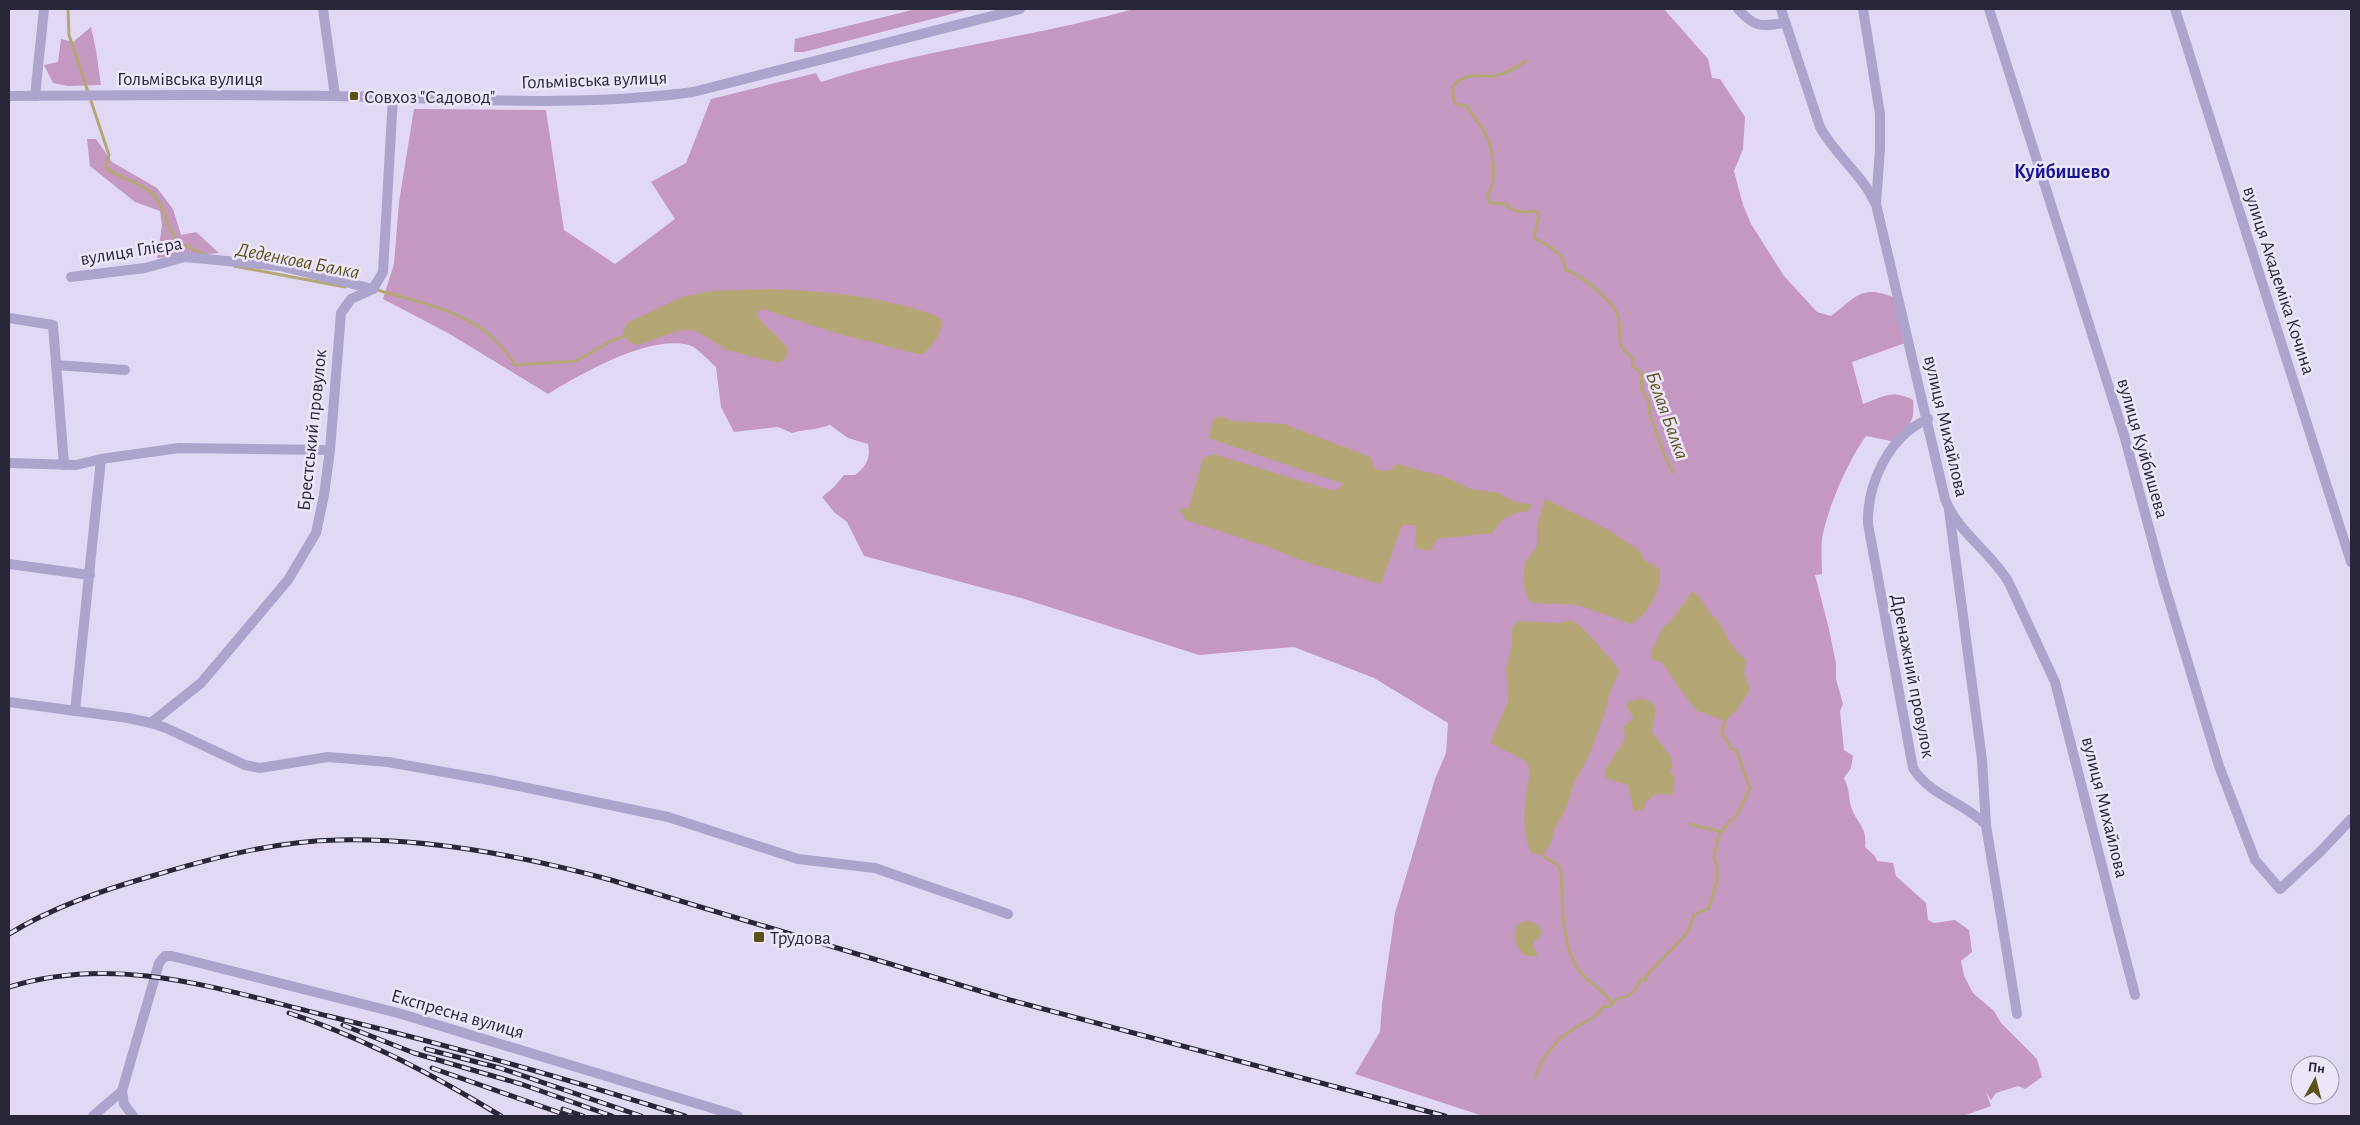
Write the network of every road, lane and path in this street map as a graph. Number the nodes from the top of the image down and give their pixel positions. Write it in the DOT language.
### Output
graph roads {
  1 [pos="44,9"];
  2 [pos="323,9"];
  3 [pos="1020,9"];
  4 [pos="1738,9"];
  5 [pos="1781,9"];
  6 [pos="1863,9"];
  7 [pos="1989,9"];
  8 [pos="2175,9"];
  9 [pos="1784,23"];
  10 [pos="9,96"];
  11 [pos="35,96"];
  12 [pos="335,96"];
  13 [pos="393,98"];
  14 [pos="1876,204"];
  15 [pos="71,277"];
  16 [pos="373,289"];
  17 [pos="9,318"];
  18 [pos="56,365"];
  19 [pos="125,370"];
  20 [pos="1928,419"];
  21 [pos="330,450"];
  22 [pos="101,458"];
  23 [pos="9,463"];
  24 [pos="64,465"];
  25 [pos="1949,509"];
  26 [pos="2351,562"];
  27 [pos="9,564"];
  28 [pos="90,575"];
  29 [pos="9,702"];
  30 [pos="75,711"];
  31 [pos="150,723"];
  32 [pos="2351,819"];
  33 [pos="1986,825"];
  34 [pos="1008,914"];
  35 [pos="2135,995"];
  36 [pos="2017,1014"];
  37 [pos="122,1091"];
  38 [pos="93,1116"];
  39 [pos="133,1116"];
  40 [pos="738,1116"];
  1 -- 11 [label="street"];
  2 -- 12 [label="street"];
  3 -- 13 [label="street, Гольмівська вулиця"];
  4 -- 9 [label="street"];
  5 -- 9 [label="street"];
  6 -- 14 [label="street, вулиця Михайлова"];
  7 -- 32 [label="street, вулиця Куйбишева"];
  8 -- 26 [label="street, вулиця Академіка Кочина"];
  9 -- 14 [label="street"];
  10 -- 11 [label="street, Гольмівська вулиця"];
  11 -- 12 [label="street, Гольмівська вулиця"];
  12 -- 13 [label="street, Гольмівська вулиця"];
  13 -- 16 [label="street"];
  14 -- 20 [label="street, вулиця Михайлова"];
  15 -- 16 [label="street, вулиця Глієра"];
  16 -- 21 [label="street, Брестський провулок"];
  17 -- 18 [label="street"];
  18 -- 19 [label="street"];
  18 -- 24 [label="street"];
  20 -- 25 [label="street, вулиця Михайлова"];
  20 -- 33 [label="street, Дренажний провулок"];
  21 -- 22 [label="street"];
  21 -- 31 [label="street, Брестський провулок"];
  22 -- 24 [label="street"];
  22 -- 28 [label="street"];
  23 -- 24 [label="street"];
  25 -- 33 [label="street"];
  25 -- 35 [label="street, вулиця Михайлова"];
  27 -- 28 [label="street"];
  28 -- 30 [label="street"];
  29 -- 30 [label="street"];
  30 -- 31 [label="street"];
  31 -- 34 [label="street"];
  33 -- 36 [label="street"];
  37 -- 38 [label="street"];
  37 -- 39 [label="street"];
  37 -- 40 [label="street, Експресна вулиця"];
}
